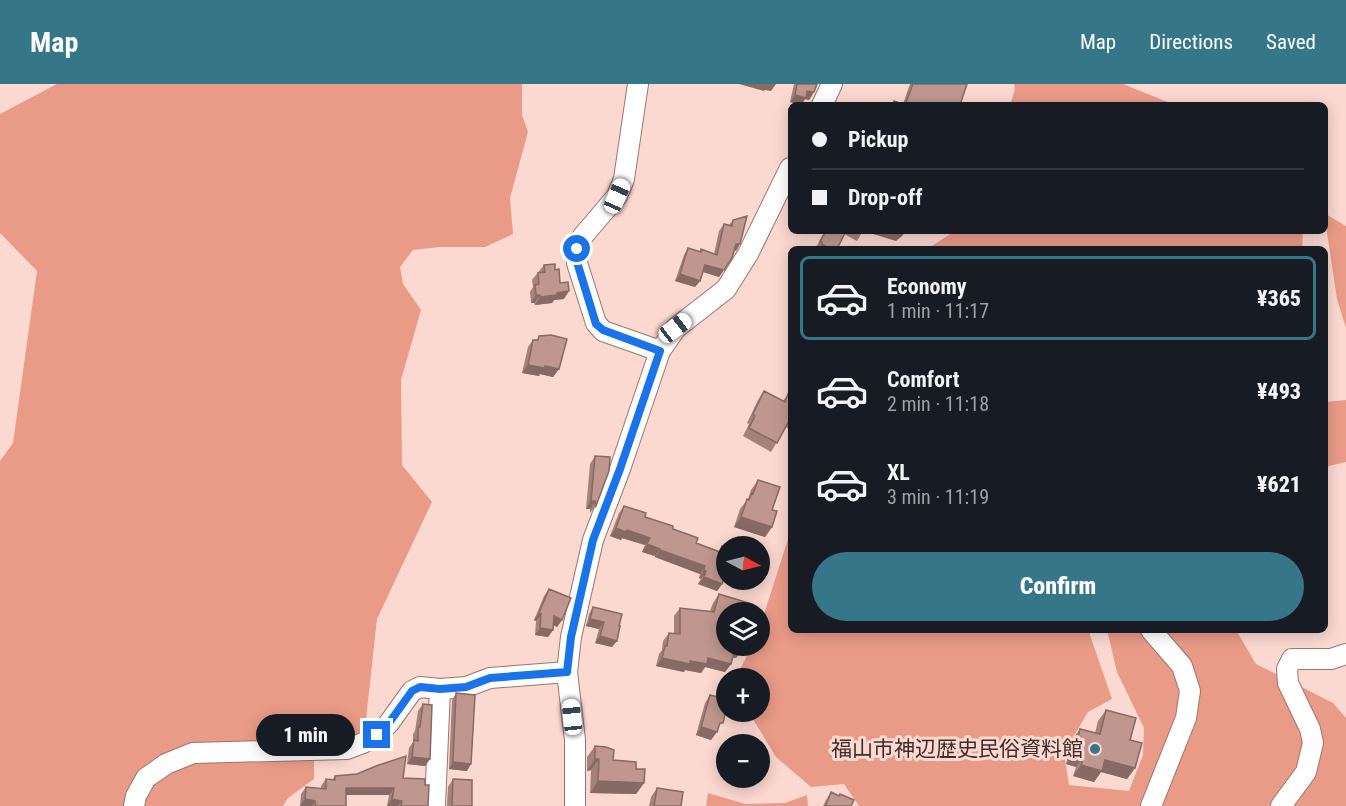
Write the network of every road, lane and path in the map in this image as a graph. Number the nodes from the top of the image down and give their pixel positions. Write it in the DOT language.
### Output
graph roads {
  1 [pos="638,84"];
  2 [pos="832,84"];
  3 [pos="823,102"];
  4 [pos="788,172"];
  5 [pos="660,351"];
  6 [pos="1154,633"];
  7 [pos="1346,654"];
  8 [pos="567,672"];
  9 [pos="440,689"];
  10 [pos="134,806"];
  11 [pos="435,806"];
  12 [pos="575,806"];
  13 [pos="1151,806"];
  14 [pos="1281,806"];
  1 -- 5 [label="street"];
  2 -- 3 [label="street"];
  4 -- 5 [label="street"];
  5 -- 8 [label="street"];
  6 -- 13 [label="street"];
  7 -- 14 [label="street"];
  8 -- 9 [label="street"];
  8 -- 12 [label="street"];
  9 -- 10 [label="street"];
  9 -- 11 [label="street"];
}
